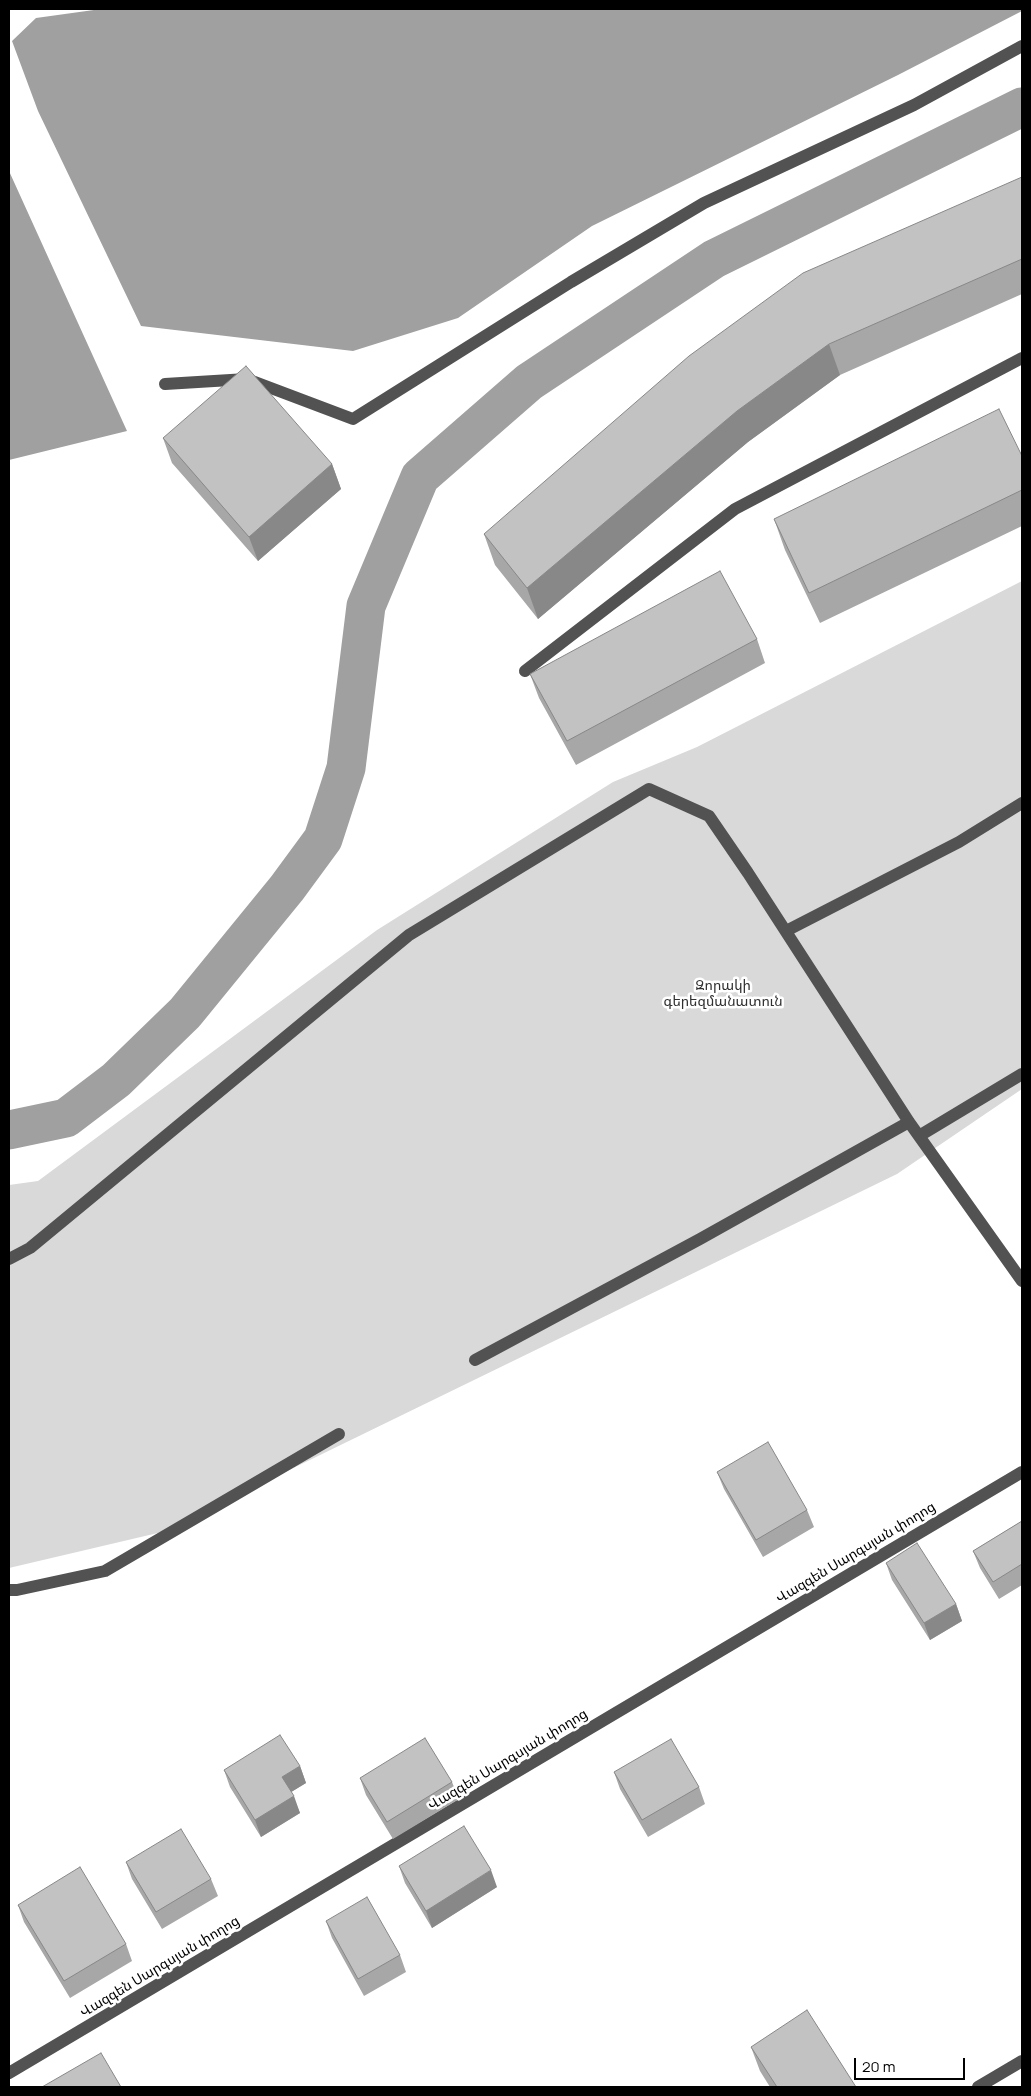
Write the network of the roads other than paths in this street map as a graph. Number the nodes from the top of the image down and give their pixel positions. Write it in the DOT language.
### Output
graph roads {
  1 [pos="1022,46"];
  2 [pos="1022,358"];
  3 [pos="165,384"];
  4 [pos="525,670"];
  5 [pos="1022,803"];
  6 [pos="786,931"];
  7 [pos="1022,1074"];
  8 [pos="910,1122"];
  9 [pos="919,1136"];
  10 [pos="9,1259"];
  11 [pos="1022,1281"];
  12 [pos="475,1360"];
  13 [pos="339,1434"];
  14 [pos="1022,1472"];
  15 [pos="9,1590"];
  16 [pos="1022,2061"];
  17 [pos="9,2073"];
  18 [pos="978,2087"];
  1 -- 3 [label="street"];
  2 -- 4 [label="street"];
  5 -- 6 [label="street"];
  6 -- 8 [label="street"];
  6 -- 10 [label="street"];
  7 -- 9 [label="street"];
  8 -- 9 [label="street"];
  8 -- 12 [label="street"];
  9 -- 11 [label="street"];
  13 -- 15 [label="street"];
  14 -- 17 [label="street, Վազգեն Սարգսյան փողոց"];
  16 -- 18 [label="street"];
}
